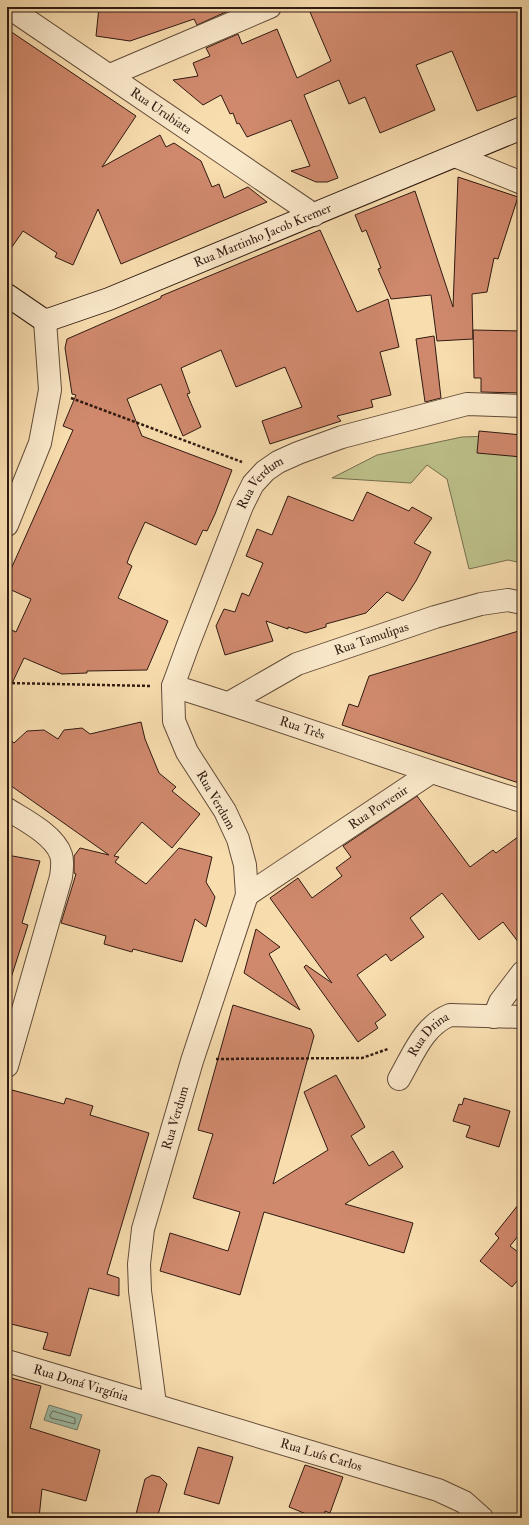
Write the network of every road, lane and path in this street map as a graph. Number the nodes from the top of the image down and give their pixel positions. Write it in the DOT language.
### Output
graph roads {
  1 [pos="8,7"];
  2 [pos="270,7"];
  3 [pos="110,75"];
  4 [pos="522,128"];
  5 [pos="455,156"];
  6 [pos="522,183"];
  7 [pos="314,214"];
  8 [pos="7,295"];
  9 [pos="45,321"];
  10 [pos="50,390"];
  11 [pos="522,406"];
  12 [pos="265,471"];
  13 [pos="7,525"];
  14 [pos="522,603"];
  15 [pos="7,683"];
  16 [pos="173,686"];
  17 [pos="229,703"];
  18 [pos="430,773"];
  19 [pos="522,801"];
  20 [pos="7,808"];
  21 [pos="247,895"];
  22 [pos="522,973"];
  23 [pos="494,1017"];
  24 [pos="522,1017"];
  25 [pos="422,1038"];
  26 [pos="192,1061"];
  27 [pos="7,1066"];
  28 [pos="400,1079"];
  29 [pos="7,1361"];
  30 [pos="155,1404"];
  31 [pos="482,1518"];
  1 -- 3 [label="street, Rua Urubiata"];
  2 -- 3 [label="street"];
  3 -- 7 [label="street, Rua Urubiata"];
  4 -- 5 [label="street, Rua Martinho Jacob Kremer"];
  5 -- 6 [label="street"];
  5 -- 7 [label="street, Rua Martinho Jacob Kremer"];
  7 -- 9 [label="street, Rua Martinho Jacob Kremer"];
  8 -- 9 [label="street"];
  9 -- 10 [label="street"];
  10 -- 12 [label="path"];
  10 -- 13 [label="street"];
  11 -- 12 [label="street, Rua Verdum"];
  12 -- 16 [label="street, Rua Verdum"];
  14 -- 17 [label="street, Rua Tamulipas"];
  15 -- 16 [label="path"];
  16 -- 17 [label="street, Rua Três"];
  16 -- 21 [label="street, Rua Verdum"];
  17 -- 18 [label="street, Rua Três"];
  18 -- 19 [label="street"];
  18 -- 21 [label="street, Rua Porvenir"];
  20 -- 27 [label="street"];
  21 -- 26 [label="street, Rua Verdum"];
  22 -- 23 [label="street"];
  23 -- 24 [label="street, Rua Drina"];
  23 -- 25 [label="street, Rua Drina"];
  25 -- 26 [label="path"];
  25 -- 28 [label="street, Rua Drina"];
  26 -- 30 [label="street, Rua Verdum"];
  29 -- 30 [label="street, Rua Doná Virgínia"];
  30 -- 31 [label="street, Rua Luís Carlos"];
}
